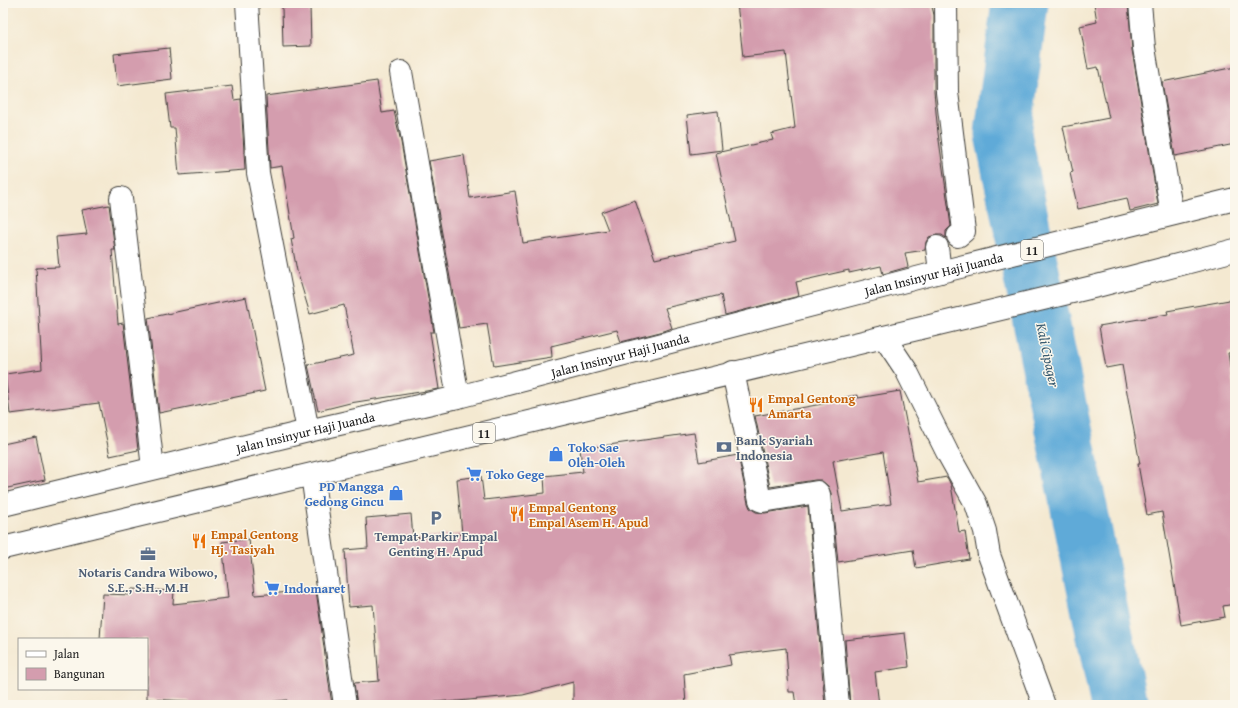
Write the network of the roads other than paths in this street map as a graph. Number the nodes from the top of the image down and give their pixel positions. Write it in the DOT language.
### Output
graph roads {
  1 [pos="247,3"];
  2 [pos="946,3"];
  3 [pos="1140,3"];
  4 [pos="401,72"];
  5 [pos="121,198"];
  6 [pos="1235,199"];
  7 [pos="1172,214"];
  8 [pos="958,236"];
  9 [pos="937,247"];
  10 [pos="1235,250"];
  11 [pos="940,272"];
  12 [pos="884,337"];
  13 [pos="734,372"];
  14 [pos="458,397"];
  15 [pos="308,430"];
  16 [pos="153,468"];
  17 [pos="312,475"];
  18 [pos="3,505"];
  19 [pos="3,548"];
  20 [pos="345,705"];
  21 [pos="838,705"];
  22 [pos="1044,705"];
  1 -- 15 [label="main road"];
  2 -- 8 [label="main road"];
  3 -- 7 [label="main road"];
  4 -- 14 [label="main road"];
  5 -- 16 [label="main road"];
  6 -- 7 [label="main road, Jalan Insinyur Haji Juanda / 11"];
  7 -- 11 [label="main road, Jalan Insinyur Haji Juanda / 11"];
  9 -- 11 [label="main road"];
  10 -- 12 [label="main road, 11"];
  11 -- 14 [label="main road, Jalan Insinyur Haji Juanda / 11"];
  12 -- 13 [label="main road, 11"];
  12 -- 22 [label="main road"];
  13 -- 17 [label="main road, 11"];
  13 -- 21 [label="main road"];
  14 -- 15 [label="main road, Jalan Insinyur Haji Juanda / 11"];
  15 -- 16 [label="main road, Jalan Insinyur Haji Juanda / 11"];
  16 -- 18 [label="main road, Jalan Insinyur Haji Juanda / 11"];
  17 -- 19 [label="main road, 11"];
  17 -- 20 [label="main road"];
}
